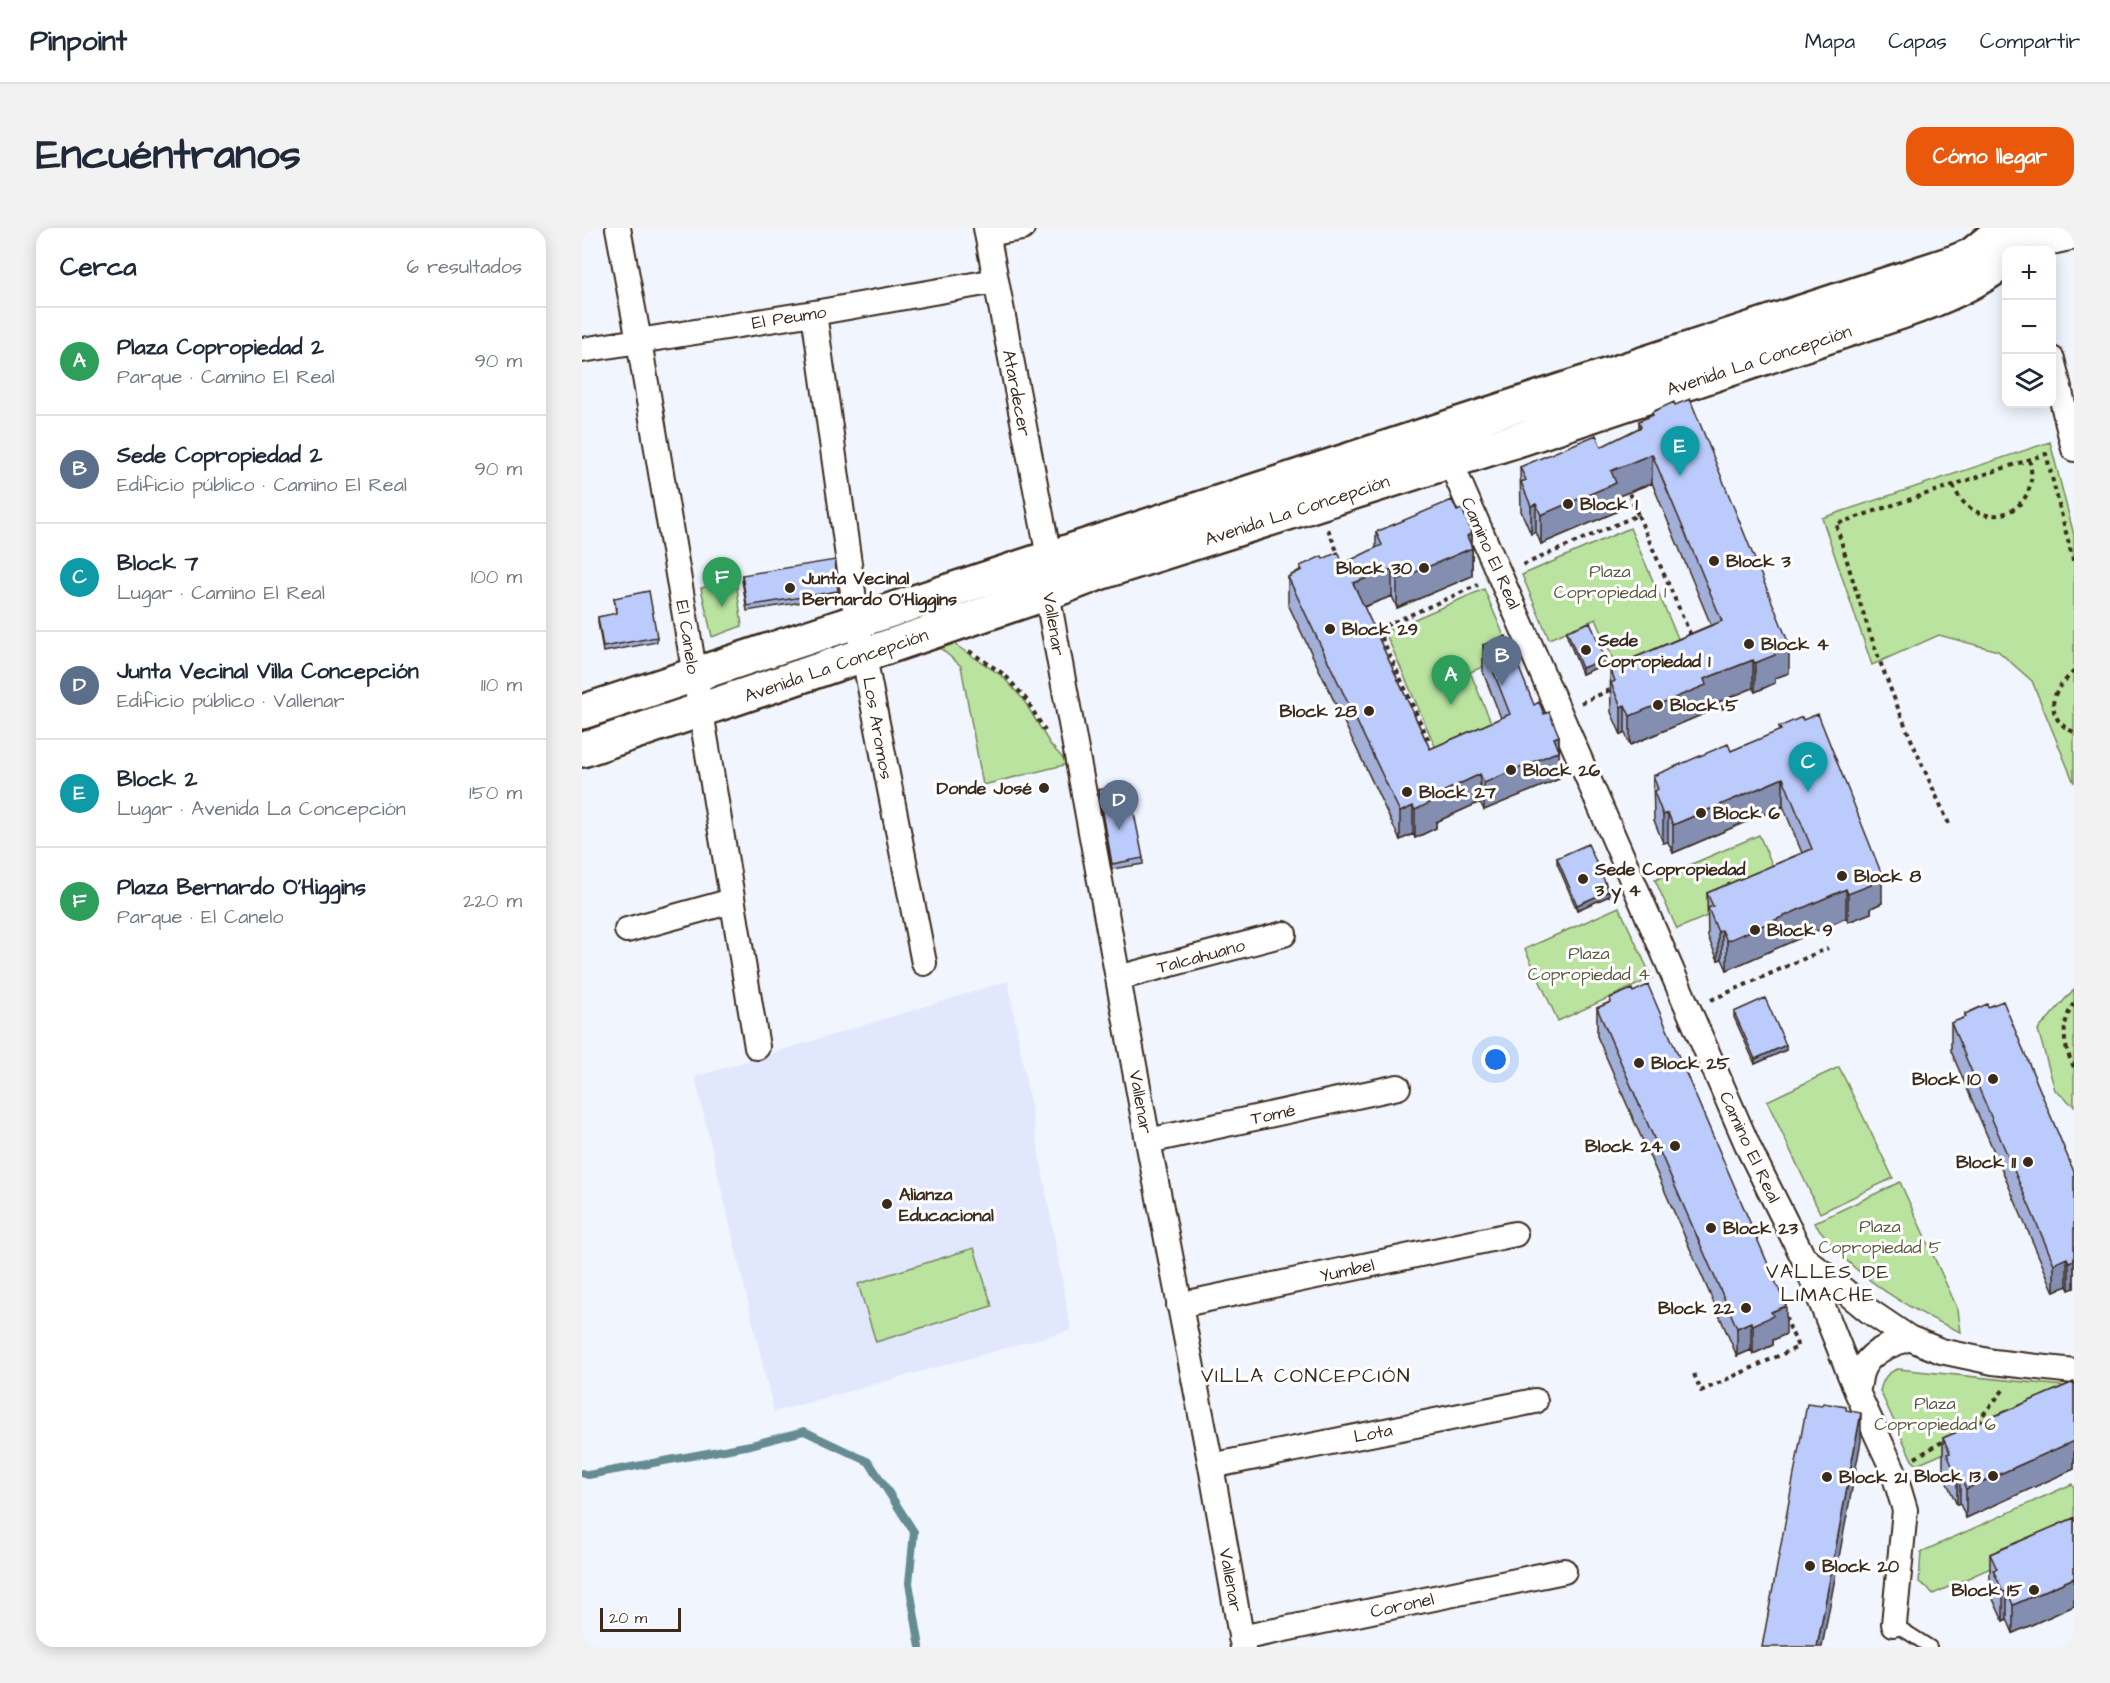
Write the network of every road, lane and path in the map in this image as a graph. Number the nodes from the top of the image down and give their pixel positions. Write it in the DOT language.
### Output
graph roads {
  1 [pos="618,228"];
  2 [pos="1022,228"];
  3 [pos="986,231"];
  4 [pos="2074,237"];
  5 [pos="2017,242"];
  6 [pos="996,281"];
  7 [pos="814,313"];
  8 [pos="639,341"];
  9 [pos="582,350"];
  10 [pos="2056,375"];
  11 [pos="2074,449"];
  12 [pos="2029,459"];
  13 [pos="1450,461"];
  14 [pos="1625,485"];
  15 [pos="1953,485"];
  16 [pos="1638,515"];
  17 [pos="1329,532"];
  18 [pos="1049,557"];
  19 [pos="1342,564"];
  20 [pos="2074,564"];
  21 [pos="1519,567"];
  22 [pos="1485,582"];
  23 [pos="1047,593"];
  24 [pos="857,621"];
  25 [pos="931,633"];
  26 [pos="1693,641"];
  27 [pos="865,655"];
  28 [pos="1387,663"];
  29 [pos="2074,671"];
  30 [pos="694,675"];
  31 [pos="1617,687"];
  32 [pos="1716,692"];
  33 [pos="1577,705"];
  34 [pos="1406,706"];
  35 [pos="701,710"];
  36 [pos="582,712"];
  37 [pos="1725,712"];
  38 [pos="2074,732"];
  39 [pos="1047,734"];
  40 [pos="1419,735"];
  41 [pos="582,750"];
  42 [pos="1949,824"];
  43 [pos="732,901"];
  44 [pos="627,930"];
  45 [pos="1284,934"];
  46 [pos="1828,948"];
  47 [pos="924,963"];
  48 [pos="1118,978"];
  49 [pos="1709,1001"];
  50 [pos="2074,1003"];
  51 [pos="757,1047"];
  52 [pos="2074,1067"];
  53 [pos="1398,1087"];
  54 [pos="1148,1141"];
  55 [pos="1515,1234"];
  56 [pos="1803,1257"];
  57 [pos="1179,1305"];
  58 [pos="1784,1315"];
  59 [pos="1909,1338"];
  60 [pos="2023,1366"];
  61 [pos="2074,1371"];
  62 [pos="1694,1374"];
  63 [pos="1857,1392"];
  64 [pos="1535,1401"];
  65 [pos="1959,1433"];
  66 [pos="1949,1438"];
  67 [pos="1211,1466"];
  68 [pos="1893,1470"];
  69 [pos="1564,1571"];
  70 [pos="1894,1624"];
  71 [pos="1242,1642"];
  72 [pos="1930,1647"];
  1 -- 8 [label="street, El Canelo"];
  2 -- 3 [label="street"];
  3 -- 6 [label="street, Atardecer"];
  4 -- 5 [label="street"];
  5 -- 13 [label="street, Avenida La Concepción"];
  5 -- 18 [label="street, Avenida La Concepción"];
  6 -- 7 [label="street, El Peumo"];
  6 -- 18 [label="street, Atardecer"];
  7 -- 8 [label="street, El Peumo"];
  7 -- 24 [label="street, Los Aromos"];
  8 -- 9 [label="street, El Peumo"];
  8 -- 30 [label="street, El Canelo"];
  10 -- 11 [label="street"];
  12 -- 15 [label="path"];
  12 -- 15 [label="path"];
  12 -- 20 [label="path"];
  13 -- 23 [label="street, Avenida La Concepción"];
  13 -- 56 [label="street, Camino El Real"];
  14 -- 16 [label="path"];
  15 -- 42 [label="path"];
  16 -- 21 [label="path"];
  16 -- 26 [label="path"];
  17 -- 19 [label="path"];
  18 -- 23 [label="street, Vallenar"];
  18 -- 24 [label="street, Avenida La Concepción"];
  22 -- 40 [label="path"];
  23 -- 25 [label="street, Avenida La Concepción"];
  23 -- 48 [label="street, Vallenar"];
  24 -- 27 [label="street, Los Aromos"];
  24 -- 30 [label="street, Avenida La Concepción"];
  25 -- 27 [label="street, Avenida La Concepción"];
  25 -- 39 [label="path"];
  27 -- 35 [label="street, Avenida La Concepción"];
  27 -- 47 [label="street, Los Aromos"];
  28 -- 34 [label="path"];
  29 -- 38 [label="path"];
  30 -- 35 [label="street, El Canelo"];
  30 -- 36 [label="street, Avenida La Concepción"];
  31 -- 33 [label="path"];
  32 -- 37 [label="path"];
  35 -- 41 [label="street, Avenida La Concepción"];
  35 -- 43 [label="street, El Canelo"];
  43 -- 44 [label="street"];
  43 -- 51 [label="street, El Canelo"];
  45 -- 48 [label="street, Talcahuano"];
  46 -- 49 [label="path"];
  48 -- 54 [label="street, Vallenar"];
  50 -- 52 [label="path"];
  53 -- 54 [label="street, Tomé"];
  54 -- 57 [label="street, Vallenar"];
  55 -- 57 [label="street, Yumbel"];
  56 -- 59 [label="street, Camino El Real"];
  56 -- 63 [label="street"];
  57 -- 67 [label="street, Vallenar"];
  58 -- 62 [label="path"];
  59 -- 60 [label="street, Camino El Real"];
  59 -- 63 [label="street"];
  60 -- 61 [label="street, Camino El Real"];
  60 -- 65 [label="path"];
  63 -- 68 [label="street"];
  64 -- 67 [label="street, Lota"];
  66 -- 68 [label="path"];
  67 -- 71 [label="street, Vallenar"];
  68 -- 70 [label="street"];
  69 -- 71 [label="street, Coronel"];
  70 -- 72 [label="lane"];
}
